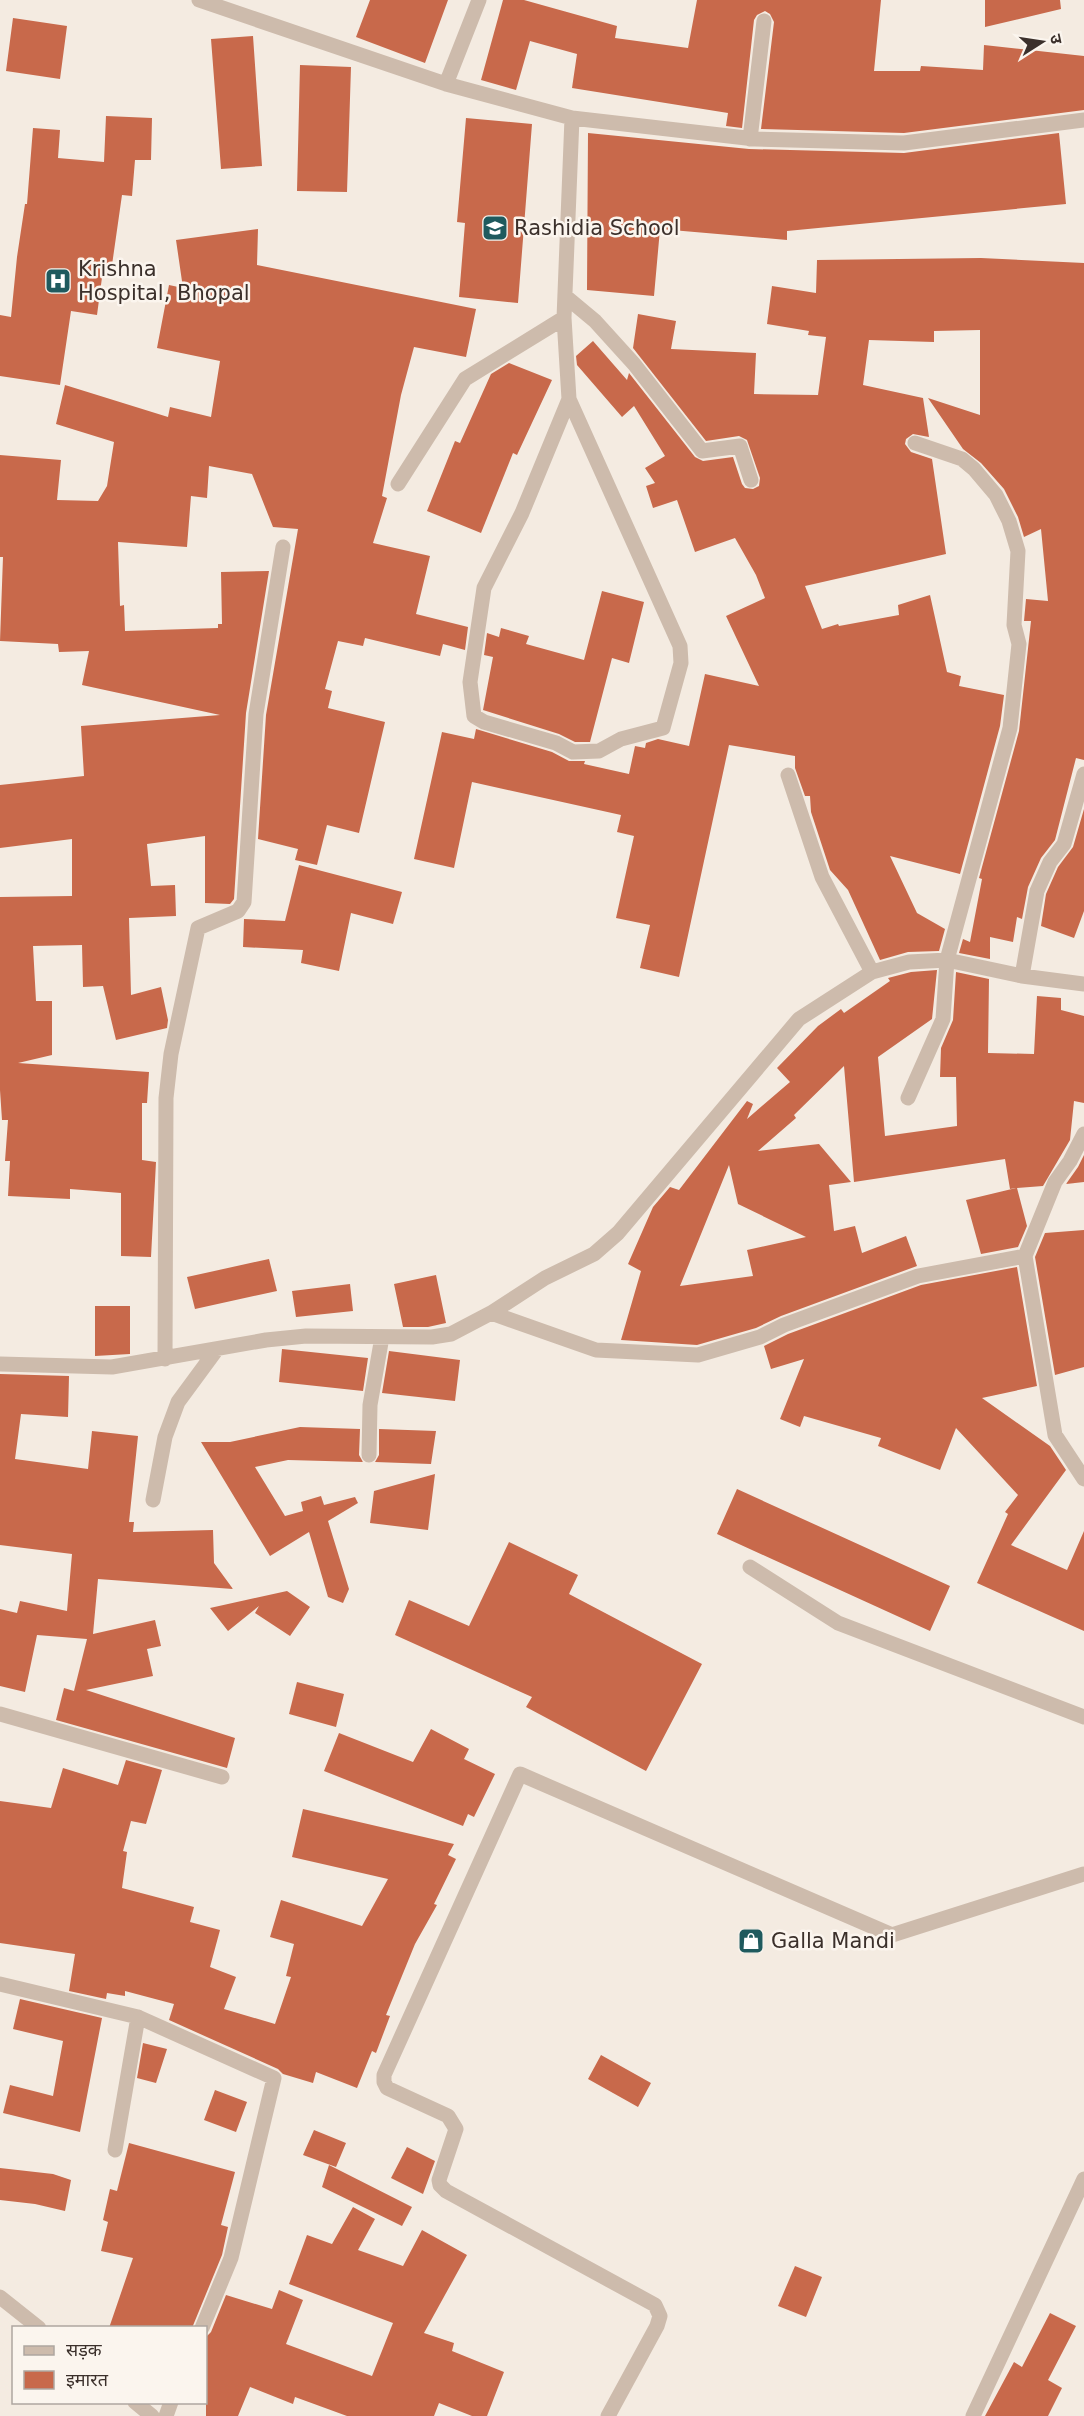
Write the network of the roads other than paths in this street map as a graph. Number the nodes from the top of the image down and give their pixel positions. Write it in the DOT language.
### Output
graph roads {
  1 [pos="198,0"];
  2 [pos="479,0"];
  3 [pos="764,21"];
  4 [pos="446,84"];
  5 [pos="572,118"];
  6 [pos="1084,120"];
  7 [pos="750,139"];
  8 [pos="565,296"];
  9 [pos="564,318"];
  10 [pos="569,399"];
  11 [pos="915,443"];
  12 [pos="751,480"];
  13 [pos="398,484"];
  14 [pos="283,547"];
  15 [pos="1084,774"];
  16 [pos="788,775"];
  17 [pos="947,960"];
  18 [pos="872,972"];
  19 [pos="1022,976"];
  20 [pos="1084,984"];
  21 [pos="908,1098"];
  22 [pos="1084,1134"];
  23 [pos="1025,1256"];
  24 [pos="491,1313"];
  25 [pos="382,1337"];
  26 [pos="217,1349"];
  27 [pos="165,1359"];
  28 [pos="0,1364"];
  29 [pos="369,1455"];
  30 [pos="1084,1479"];
  31 [pos="153,1500"];
  32 [pos="750,1567"];
  33 [pos="0,1714"];
  34 [pos="1084,1717"];
  35 [pos="222,1777"];
  36 [pos="1084,1874"];
  37 [pos="0,1984"];
  38 [pos="138,2017"];
  39 [pos="115,2150"];
  40 [pos="1084,2179"];
  41 [pos="0,2297"];
  42 [pos="36,2326"];
  43 [pos="203,2326"];
  44 [pos="136,2404"];
  45 [pos="152,2416"];
  46 [pos="608,2416"];
  47 [pos="973,2416"];
  1 -- 4 [label="street"];
  2 -- 4 [label="street"];
  3 -- 7 [label="street"];
  4 -- 5 [label="street"];
  5 -- 7 [label="street"];
  5 -- 8 [label="street"];
  6 -- 7 [label="street"];
  8 -- 9 [label="street"];
  8 -- 12 [label="street"];
  9 -- 10 [label="street"];
  9 -- 13 [label="street"];
  10 -- 10 [label="street"];
  11 -- 17 [label="street"];
  14 -- 27 [label="street"];
  15 -- 19 [label="street"];
  16 -- 18 [label="street"];
  17 -- 18 [label="street"];
  17 -- 19 [label="street"];
  17 -- 21 [label="street"];
  18 -- 24 [label="street"];
  19 -- 20 [label="street"];
  22 -- 23 [label="street"];
  23 -- 24 [label="street"];
  23 -- 30 [label="street"];
  24 -- 25 [label="street"];
  25 -- 26 [label="street"];
  25 -- 29 [label="street"];
  26 -- 27 [label="street"];
  26 -- 31 [label="street"];
  27 -- 28 [label="street"];
  32 -- 34 [label="street"];
  33 -- 35 [label="street"];
  36 -- 46 [label="street"];
  37 -- 38 [label="street"];
  38 -- 39 [label="street"];
  38 -- 43 [label="street"];
  40 -- 47 [label="street"];
  41 -- 42 [label="street"];
  44 -- 45 [label="street"];
}
